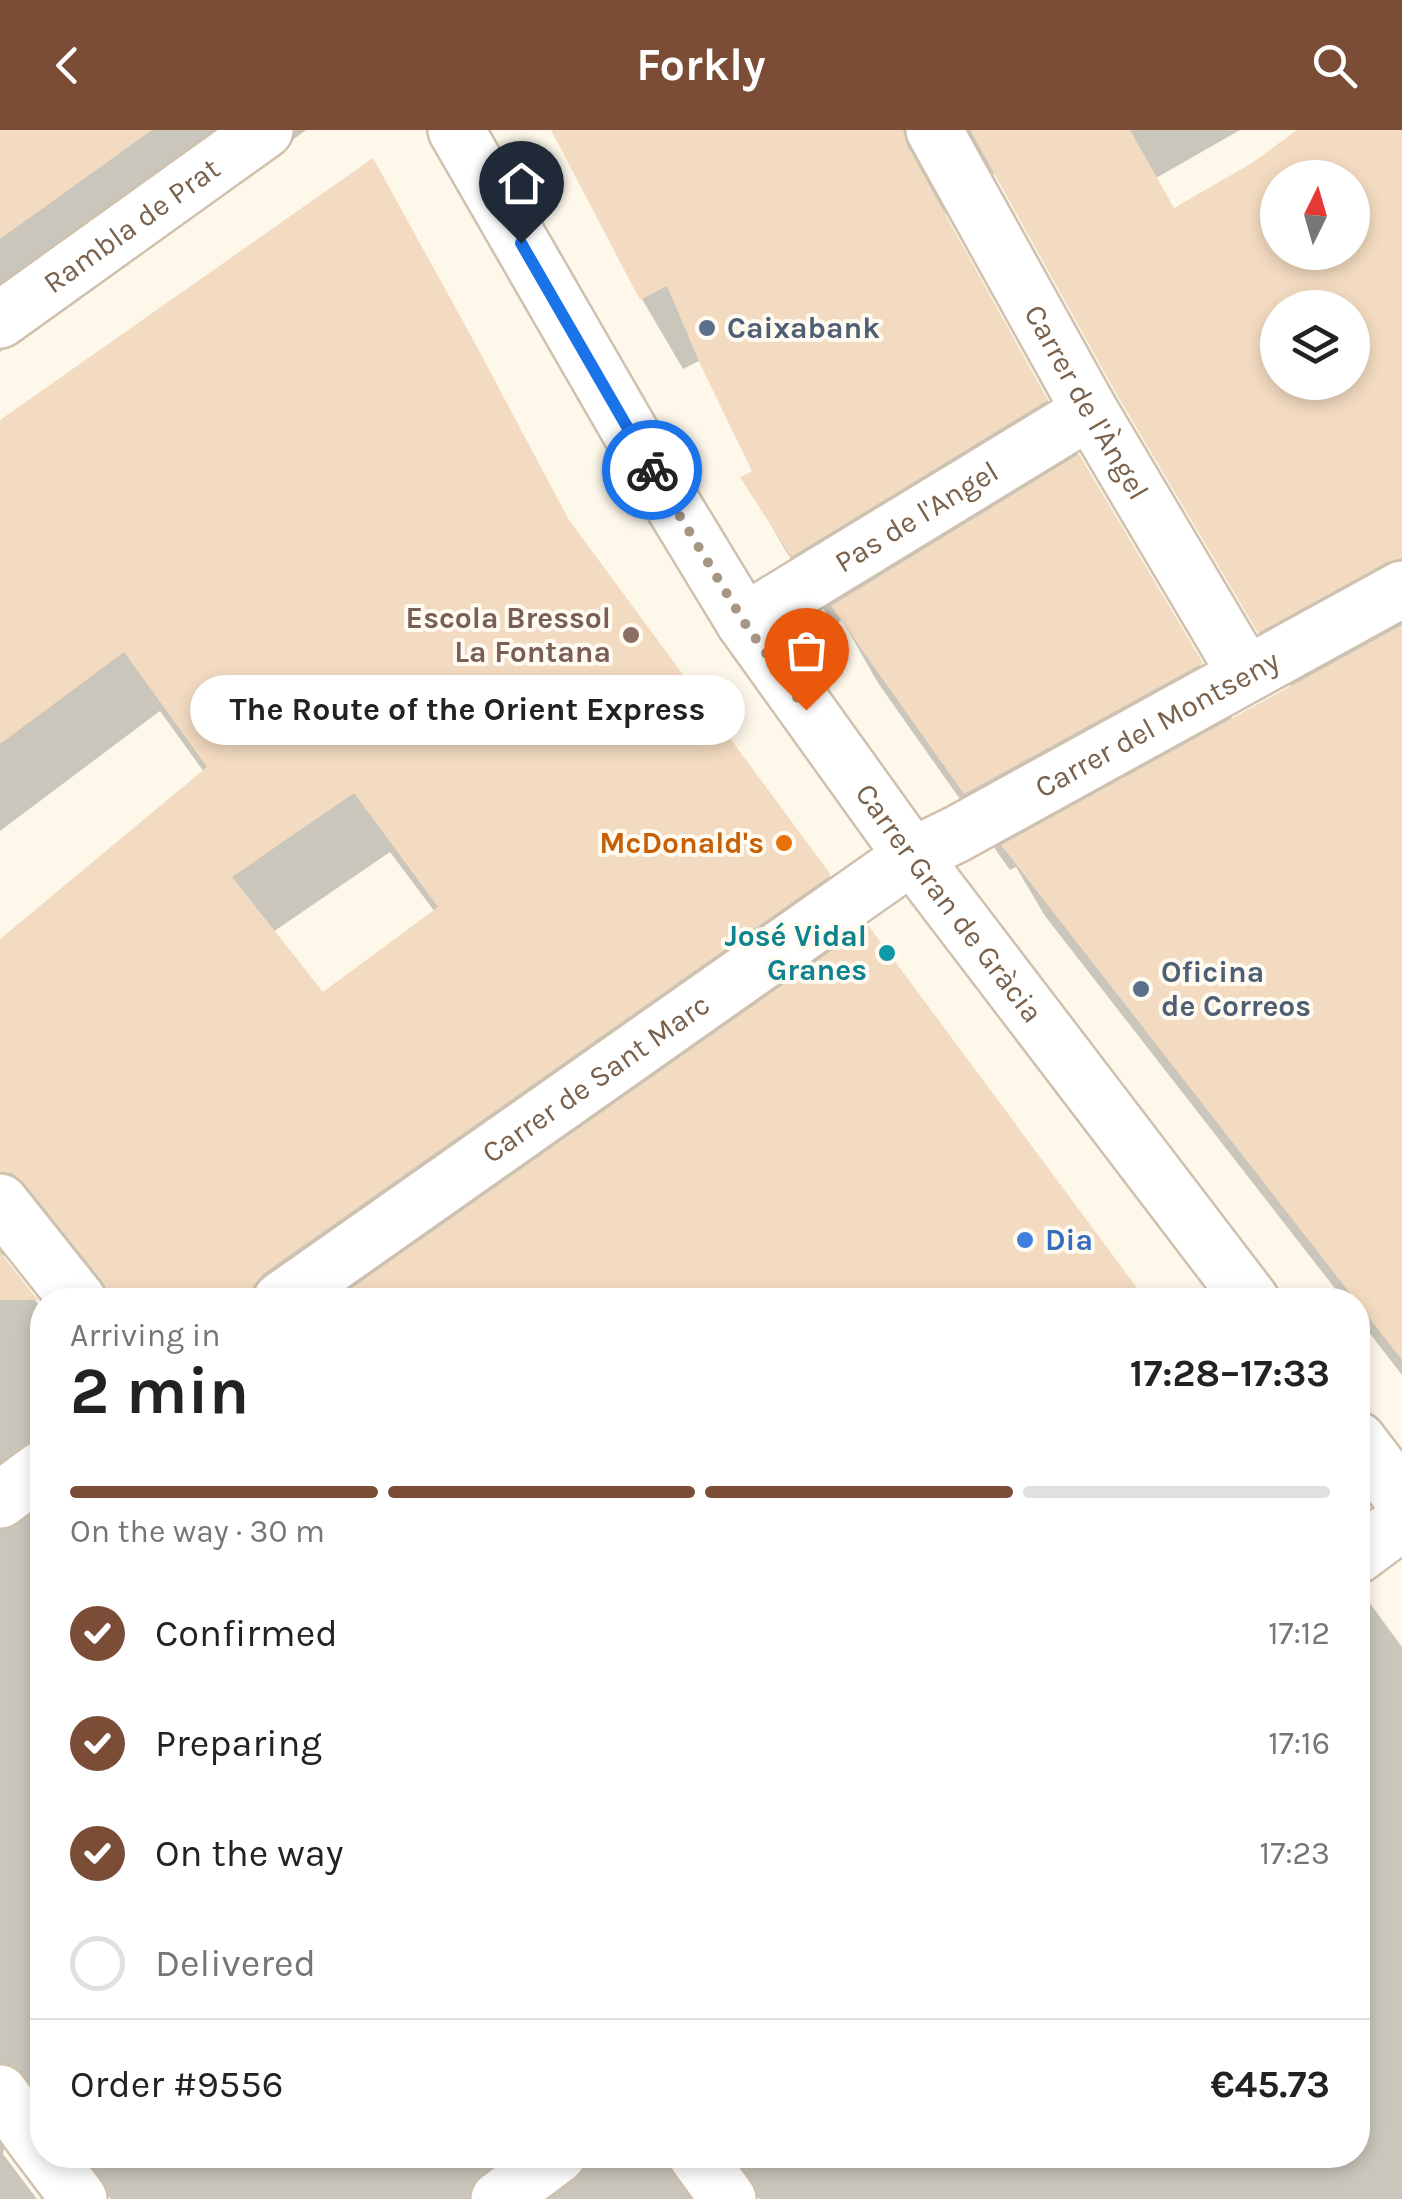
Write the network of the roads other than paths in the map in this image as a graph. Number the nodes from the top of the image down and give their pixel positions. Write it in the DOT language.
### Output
graph roads {
  1 [pos="265,130"];
  2 [pos="456,130"];
  3 [pos="934,130"];
  4 [pos="0,320"];
  5 [pos="1090,411"];
  6 [pos="1402,589"];
  7 [pos="744,622"];
  8 [pos="1246,674"];
  9 [pos="912,856"];
  10 [pos="0,1202"];
  11 [pos="68,1288"];
  12 [pos="299,1288"];
  13 [pos="1242,1288"];
  14 [pos="1370,1456"];
  15 [pos="30,1479"];
  16 [pos="1402,1498"];
  17 [pos="0,1500"];
  18 [pos="1402,1522"];
  19 [pos="1370,1546"];
  20 [pos="0,2092"];
  21 [pos="30,2133"];
  22 [pos="56,2168"];
  23 [pos="541,2168"];
  24 [pos="705,2168"];
  25 [pos="79,2199"];
  26 [pos="499,2199"];
  27 [pos="728,2199"];
  1 -- 4 [label="street, Rambla de Prat"];
  2 -- 7 [label="street, Carrer Gran de Gràcia"];
  3 -- 5 [label="street, Carrer de l'Àngel"];
  5 -- 7 [label="street, Pas de l'Angel"];
  5 -- 8 [label="street, Carrer de l'Àngel"];
  6 -- 8 [label="street, Carrer del Montseny"];
  7 -- 9 [label="street, Carrer Gran de Gràcia"];
  8 -- 9 [label="street, Carrer del Montseny"];
  9 -- 12 [label="street, Carrer de Sant Marc"];
  9 -- 13 [label="street, Carrer Gran de Gràcia"];
  10 -- 11 [label="street"];
  14 -- 16 [label="street"];
  15 -- 17 [label="street"];
  18 -- 19 [label="street"];
  20 -- 21 [label="street"];
  22 -- 25 [label="street"];
  23 -- 26 [label="street"];
  24 -- 27 [label="street"];
}
